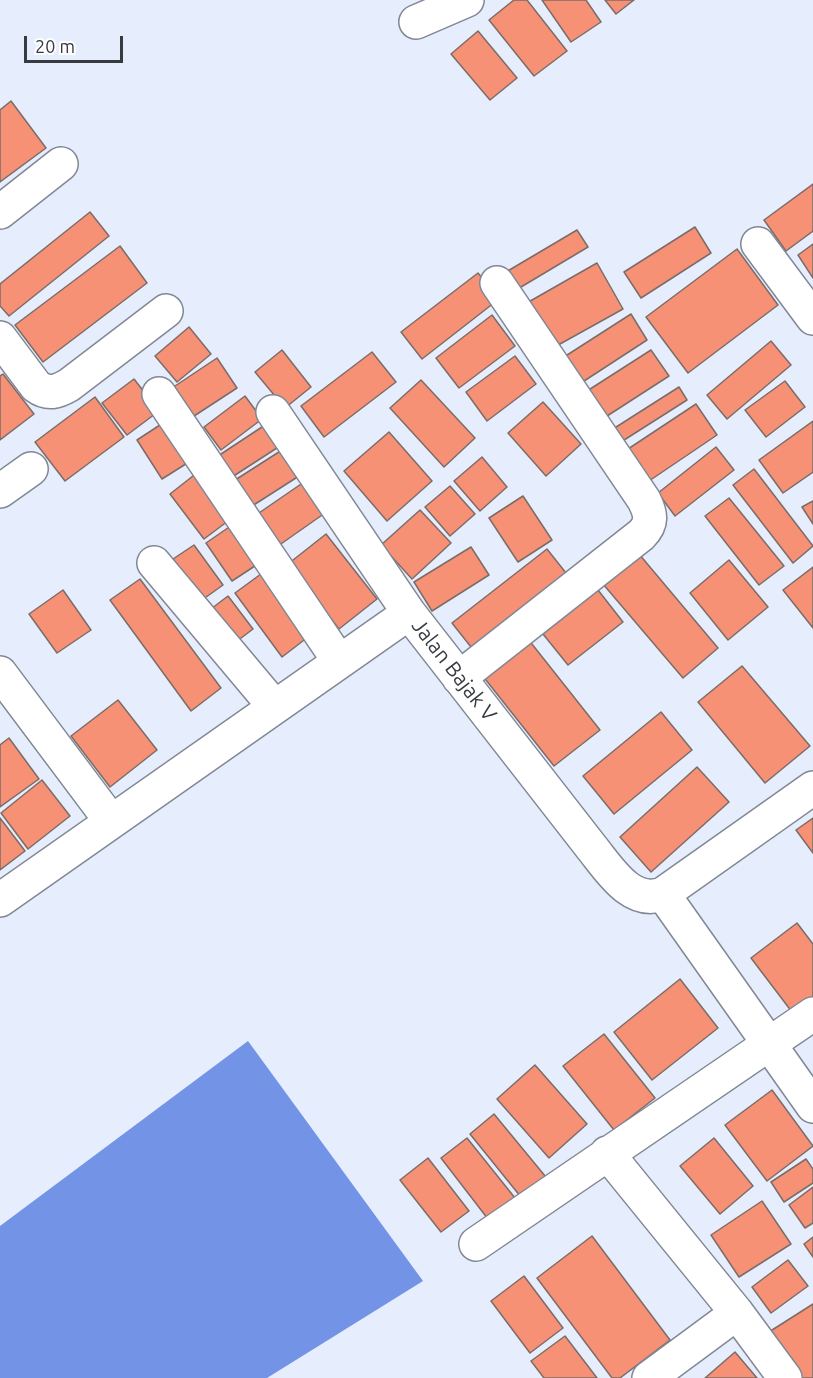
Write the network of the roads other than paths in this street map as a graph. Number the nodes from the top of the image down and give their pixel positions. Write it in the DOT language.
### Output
graph roads {
  1 [pos="467,0"];
  2 [pos="416,22"];
  3 [pos="61,165"];
  4 [pos="0,212"];
  5 [pos="758,244"];
  6 [pos="496,283"];
  7 [pos="166,311"];
  8 [pos="813,318"];
  9 [pos="0,338"];
  10 [pos="159,394"];
  11 [pos="273,412"];
  12 [pos="31,469"];
  13 [pos="0,491"];
  14 [pos="154,563"];
  15 [pos="410,613"];
  16 [pos="339,662"];
  17 [pos="0,673"];
  18 [pos="459,678"];
  19 [pos="273,706"];
  20 [pos="813,788"];
  21 [pos="111,821"];
  22 [pos="663,894"];
  23 [pos="0,900"];
  24 [pos="813,1014"];
  25 [pos="769,1046"];
  26 [pos="813,1106"];
  27 [pos="607,1153"];
  28 [pos="476,1244"];
  29 [pos="737,1313"];
  30 [pos="649,1378"];
  31 [pos="785,1378"];
  1 -- 2 [label="street"];
  3 -- 4 [label="street"];
  5 -- 8 [label="street"];
  6 -- 18 [label="street"];
  7 -- 9 [label="street"];
  10 -- 16 [label="street"];
  11 -- 15 [label="street"];
  12 -- 13 [label="street"];
  14 -- 19 [label="street"];
  15 -- 16 [label="street, Jalan Bajak V"];
  15 -- 18 [label="street, Jalan Bajak V"];
  16 -- 19 [label="street, Jalan Bajak V"];
  17 -- 21 [label="street"];
  18 -- 22 [label="street, Jalan Bajak V"];
  19 -- 21 [label="street, Jalan Bajak V"];
  20 -- 22 [label="street"];
  21 -- 23 [label="street, Jalan Bajak V"];
  22 -- 25 [label="street"];
  24 -- 25 [label="street"];
  25 -- 26 [label="street"];
  25 -- 27 [label="street"];
  27 -- 28 [label="street"];
  27 -- 29 [label="street"];
  29 -- 30 [label="street"];
  29 -- 31 [label="street"];
}
